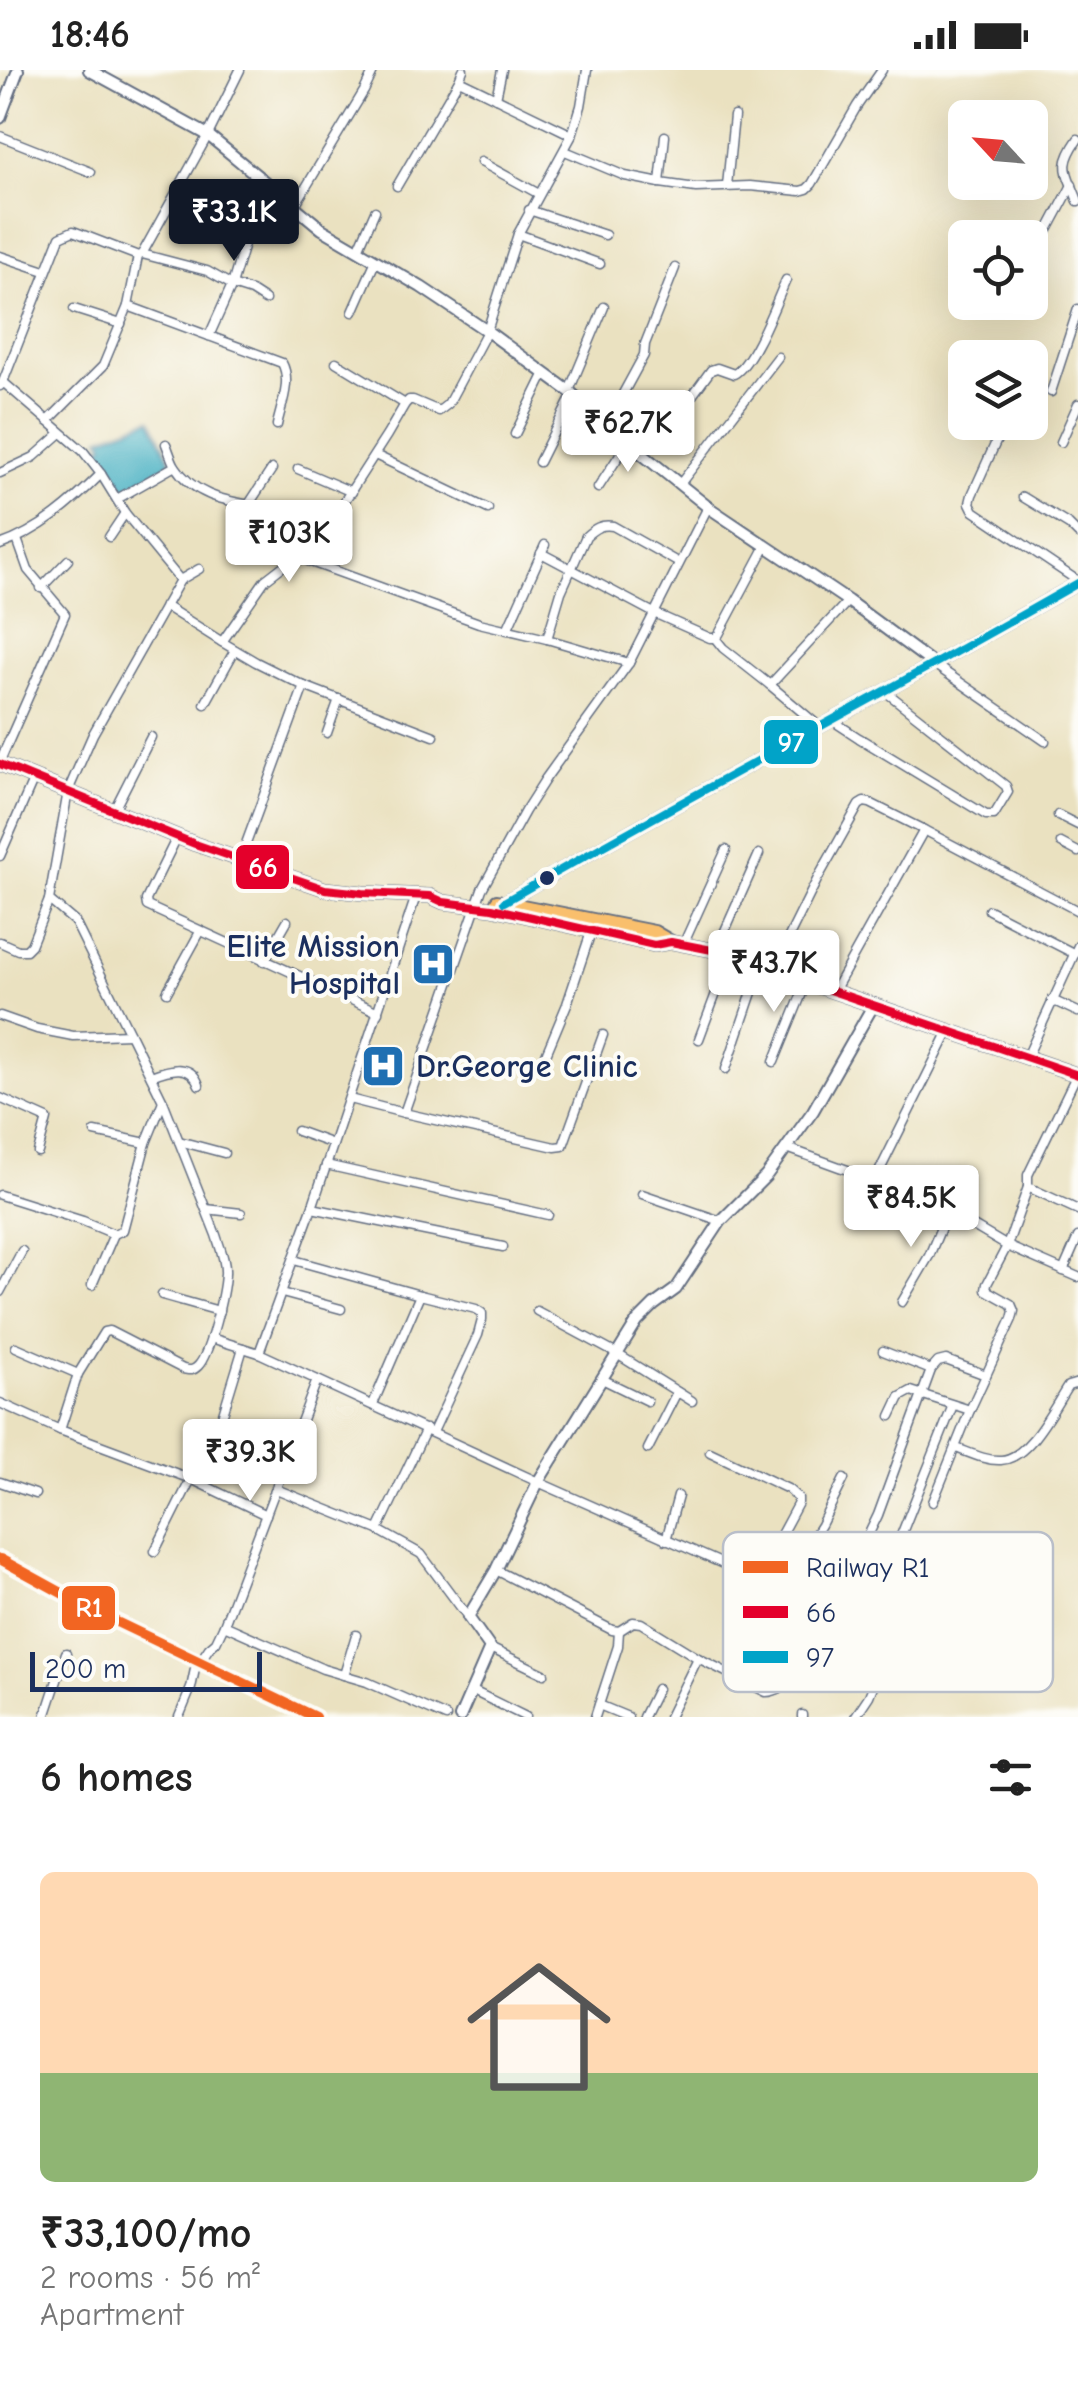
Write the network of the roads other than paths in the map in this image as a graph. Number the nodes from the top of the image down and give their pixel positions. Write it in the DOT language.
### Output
graph roads {
  1 [pos="18,70"];
  2 [pos="89,70"];
  3 [pos="240,70"];
  4 [pos="374,70"];
  5 [pos="463,70"];
  6 [pos="502,70"];
  7 [pos="587,70"];
  8 [pos="882,70"];
  9 [pos="458,80"];
  10 [pos="496,98"];
  11 [pos="734,116"];
  12 [pos="0,118"];
  13 [pos="208,135"];
  14 [pos="572,135"];
  15 [pos="0,136"];
  16 [pos="665,136"];
  17 [pos="1078,140"];
  18 [pos="565,151"];
  19 [pos="482,162"];
  20 [pos="92,172"];
  21 [pos="660,183"];
  22 [pos="1072,185"];
  23 [pos="397,186"];
  24 [pos="727,186"];
  25 [pos="538,194"];
  26 [pos="262,199"];
  27 [pos="1078,201"];
  28 [pos="294,207"];
  29 [pos="529,210"];
  30 [pos="376,211"];
  31 [pos="1048,230"];
  32 [pos="518,234"];
  33 [pos="606,235"];
  34 [pos="358,250"];
  35 [pos="140,255"];
  36 [pos="0,256"];
  37 [pos="376,260"];
  38 [pos="600,264"];
  39 [pos="675,268"];
  40 [pos="45,271"];
  41 [pos="786,280"];
  42 [pos="232,285"];
  43 [pos="265,300"];
  44 [pos="128,306"];
  45 [pos="604,308"];
  46 [pos="74,309"];
  47 [pos="1078,309"];
  48 [pos="353,312"];
  49 [pos="1076,323"];
  50 [pos="121,324"];
  51 [pos="487,331"];
  52 [pos="209,336"];
  53 [pos="778,357"];
  54 [pos="336,362"];
  55 [pos="544,374"];
  56 [pos="1,384"];
  57 [pos="571,392"];
  58 [pos="1050,392"];
  59 [pos="405,404"];
  60 [pos="1078,404"];
  61 [pos="48,421"];
  62 [pos="606,423"];
  63 [pos="277,425"];
  64 [pos="61,434"];
  65 [pos="515,434"];
  66 [pos="997,440"];
  67 [pos="1060,442"];
  68 [pos="166,444"];
  69 [pos="632,446"];
  70 [pos="375,455"];
  71 [pos="539,462"];
  72 [pos="175,466"];
  73 [pos="272,469"];
  74 [pos="298,469"];
  75 [pos="0,473"];
  76 [pos="102,474"];
  77 [pos="680,484"];
  78 [pos="598,488"];
  79 [pos="352,492"];
  80 [pos="1022,497"];
  81 [pos="116,499"];
  82 [pos="248,504"];
  83 [pos="708,507"];
  84 [pos="488,509"];
  85 [pos="126,513"];
  86 [pos="1078,534"];
  87 [pos="322,536"];
  88 [pos="109,538"];
  89 [pos="17,539"];
  90 [pos="0,545"];
  91 [pos="766,546"];
  92 [pos="297,557"];
  93 [pos="68,560"];
  94 [pos="680,563"];
  95 [pos="572,568"];
  96 [pos="199,570"];
  97 [pos="180,580"];
  98 [pos="1078,582"];
  99 [pos="41,588"];
  100 [pos="848,600"];
  101 [pos="166,606"];
  102 [pos="654,613"];
  103 [pos="507,630"];
  104 [pos="715,638"];
  105 [pos="547,639"];
  106 [pos="222,642"];
  107 [pos="236,650"];
  108 [pos="629,663"];
  109 [pos="935,665"];
  110 [pos="770,685"];
  111 [pos="304,686"];
  112 [pos="886,692"];
  113 [pos="339,699"];
  114 [pos="205,704"];
  115 [pos="833,721"];
  116 [pos="820,727"];
  117 [pos="326,733"];
  118 [pos="434,736"];
  119 [pos="151,738"];
  120 [pos="1044,741"];
  121 [pos="0,762"];
  122 [pos="34,778"];
  123 [pos="68,791"];
  124 [pos="114,810"];
  125 [pos="1058,815"];
  126 [pos="1078,826"];
  127 [pos="924,830"];
  128 [pos="177,837"];
  129 [pos="1060,844"];
  130 [pos="726,850"];
  131 [pos="1078,852"];
  132 [pos="759,854"];
  133 [pos="0,856"];
  134 [pos="240,860"];
  135 [pos="423,896"];
  136 [pos="479,898"];
  137 [pos="49,900"];
  138 [pos="498,905"];
  139 [pos="989,910"];
  140 [pos="1078,910"];
  141 [pos="286,921"];
  142 [pos="592,930"];
  143 [pos="200,932"];
  144 [pos="0,942"];
  145 [pos="677,943"];
  146 [pos="1076,950"];
  147 [pos="723,954"];
  148 [pos="264,962"];
  149 [pos="767,968"];
  150 [pos="807,981"];
  151 [pos="834,991"];
  152 [pos="167,992"];
  153 [pos="1052,1000"];
  154 [pos="874,1004"];
  155 [pos="378,1012"];
  156 [pos="1078,1012"];
  157 [pos="0,1016"];
  158 [pos="950,1032"];
  159 [pos="130,1034"];
  160 [pos="603,1036"];
  161 [pos="699,1039"];
  162 [pos="1028,1058"];
  163 [pos="774,1062"];
  164 [pos="542,1064"];
  165 [pos="726,1069"];
  166 [pos="1078,1074"];
  167 [pos="152,1076"];
  168 [pos="199,1085"];
  169 [pos="0,1098"];
  170 [pos="348,1098"];
  171 [pos="163,1100"];
  172 [pos="404,1113"];
  173 [pos="297,1131"];
  174 [pos="96,1132"];
  175 [pos="179,1141"];
  176 [pos="146,1144"];
  177 [pos="333,1144"];
  178 [pos="787,1148"];
  179 [pos="38,1152"];
  180 [pos="224,1154"];
  181 [pos="326,1165"];
  182 [pos="874,1180"];
  183 [pos="1028,1187"];
  184 [pos="642,1194"];
  185 [pos="0,1195"];
  186 [pos="312,1208"];
  187 [pos="206,1210"];
  188 [pos="1078,1210"];
  189 [pos="948,1211"];
  190 [pos="241,1212"];
  191 [pos="548,1215"];
  192 [pos="721,1221"];
  193 [pos="114,1234"];
  194 [pos="1078,1238"];
  195 [pos="1006,1246"];
  196 [pos="503,1248"];
  197 [pos="22,1251"];
  198 [pos="294,1260"];
  199 [pos="1063,1270"];
  200 [pos="1078,1277"];
  201 [pos="92,1285"];
  202 [pos="0,1292"];
  203 [pos="282,1293"];
  204 [pos="162,1295"];
  205 [pos="420,1295"];
  206 [pos="902,1302"];
  207 [pos="341,1310"];
  208 [pos="219,1311"];
  209 [pos="537,1311"];
  210 [pos="211,1338"];
  211 [pos="16,1347"];
  212 [pos="244,1348"];
  213 [pos="883,1352"];
  214 [pos="259,1353"];
  215 [pos="617,1354"];
  216 [pos="931,1370"];
  217 [pos="78,1374"];
  218 [pos="986,1375"];
  219 [pos="317,1380"];
  220 [pos="602,1380"];
  221 [pos="1078,1383"];
  222 [pos="677,1392"];
  223 [pos="922,1395"];
  224 [pos="647,1401"];
  225 [pos="692,1401"];
  226 [pos="0,1402"];
  227 [pos="373,1404"];
  228 [pos="953,1404"];
  229 [pos="970,1410"];
  230 [pos="892,1416"];
  231 [pos="60,1430"];
  232 [pos="429,1430"];
  233 [pos="956,1448"];
  234 [pos="648,1449"];
  235 [pos="710,1452"];
  236 [pos="191,1478"];
  237 [pos="844,1479"];
  238 [pos="0,1482"];
  239 [pos="538,1482"];
  240 [pos="276,1489"];
  241 [pos="36,1494"];
  242 [pos="678,1496"];
  243 [pos="933,1502"];
  244 [pos="266,1515"];
  245 [pos="378,1530"];
  246 [pos="782,1532"];
  247 [pos="817,1532"];
  248 [pos="870,1532"];
  249 [pos="902,1532"];
  250 [pos="666,1540"];
  251 [pos="155,1551"];
  252 [pos="723,1564"];
  253 [pos="496,1570"];
  254 [pos="468,1618"];
  255 [pos="224,1624"];
  256 [pos="618,1630"];
  257 [pos="356,1634"];
  258 [pos="490,1648"];
  259 [pos="66,1653"];
  260 [pos="698,1658"];
  261 [pos="723,1671"];
  262 [pos="544,1674"];
  263 [pos="344,1675"];
  264 [pos="657,1689"];
  265 [pos="470,1690"];
  266 [pos="872,1692"];
  267 [pos="599,1705"];
  268 [pos="45,1717"];
  269 [pos="179,1717"];
  270 [pos="446,1717"];
  271 [pos="460,1717"];
  272 [pos="526,1717"];
  273 [pos="595,1717"];
  274 [pos="628,1717"];
  275 [pos="643,1717"];
  276 [pos="670,1717"];
  277 [pos="855,1717"];
  1 -- 12 [label="street"];
  2 -- 13 [label="street"];
  3 -- 13 [label="street"];
  4 -- 28 [label="street"];
  5 -- 9 [label="street"];
  6 -- 10 [label="street"];
  7 -- 14 [label="street"];
  8 -- 24 [label="street"];
  9 -- 10 [label="street"];
  9 -- 23 [label="street"];
  10 -- 14 [label="street"];
  11 -- 24 [label="street"];
  13 -- 28 [label="street"];
  13 -- 35 [label="street"];
  14 -- 18 [label="street"];
  15 -- 20 [label="street"];
  16 -- 21 [label="street"];
  17 -- 22 [label="street"];
  18 -- 21 [label="street"];
  18 -- 25 [label="street"];
  19 -- 25 [label="street"];
  21 -- 24 [label="street"];
  22 -- 27 [label="street"];
  22 -- 31 [label="street"];
  25 -- 29 [label="street"];
  26 -- 42 [label="street"];
  28 -- 34 [label="street"];
  29 -- 32 [label="street"];
  29 -- 33 [label="street"];
  30 -- 34 [label="street"];
  32 -- 38 [label="street"];
  32 -- 51 [label="street"];
  34 -- 37 [label="street"];
  35 -- 40 [label="street"];
  35 -- 42 [label="street"];
  35 -- 44 [label="street"];
  36 -- 40 [label="street"];
  37 -- 48 [label="street"];
  37 -- 51 [label="street"];
  39 -- 62 [label="street"];
  40 -- 56 [label="street"];
  41 -- 69 [label="street"];
  42 -- 43 [label="street"];
  42 -- 52 [label="street"];
  44 -- 50 [label="street"];
  44 -- 52 [label="street"];
  45 -- 57 [label="street"];
  46 -- 50 [label="street"];
  47 -- 49 [label="street"];
  49 -- 58 [label="street"];
  50 -- 61 [label="street"];
  51 -- 55 [label="street"];
  51 -- 59 [label="street"];
  52 -- 63 [label="street"];
  53 -- 77 [label="street"];
  54 -- 59 [label="street"];
  55 -- 57 [label="street"];
  55 -- 65 [label="street"];
  56 -- 61 [label="street"];
  57 -- 62 [label="street"];
  57 -- 71 [label="street"];
  59 -- 70 [label="street"];
  60 -- 67 [label="street"];
  61 -- 64 [label="street"];
  62 -- 69 [label="street"];
  64 -- 75 [label="street"];
  64 -- 76 [label="street"];
  66 -- 98 [label="street"];
  68 -- 72 [label="street"];
  69 -- 77 [label="street"];
  69 -- 78 [label="street"];
  70 -- 79 [label="street"];
  70 -- 84 [label="street"];
  72 -- 81 [label="street"];
  72 -- 82 [label="street"];
  73 -- 82 [label="street"];
  74 -- 79 [label="street"];
  76 -- 81 [label="street"];
  76 -- 89 [label="street"];
  77 -- 83 [label="street"];
  79 -- 87 [label="street"];
  80 -- 86 [label="street"];
  81 -- 85 [label="street"];
  82 -- 87 [label="street"];
  83 -- 91 [label="street"];
  83 -- 94 [label="street"];
  85 -- 88 [label="street"];
  85 -- 97 [label="street"];
  87 -- 92 [label="street"];
  89 -- 90 [label="street"];
  89 -- 99 [label="street"];
  91 -- 100 [label="street"];
  91 -- 104 [label="street"];
  92 -- 103 [label="street"];
  92 -- 106 [label="street"];
  93 -- 99 [label="street"];
  94 -- 95 [label="street"];
  94 -- 102 [label="street"];
  95 -- 102 [label="street"];
  95 -- 103 [label="street"];
  95 -- 105 [label="street"];
  96 -- 97 [label="street"];
  97 -- 101 [label="street"];
  98 -- 109 [label="main road"];
  99 -- 121 [label="street"];
  100 -- 109 [label="street"];
  100 -- 110 [label="street"];
  101 -- 106 [label="street"];
  101 -- 123 [label="street"];
  102 -- 104 [label="street"];
  102 -- 108 [label="street"];
  103 -- 105 [label="street"];
  104 -- 110 [label="street"];
  105 -- 108 [label="street"];
  106 -- 107 [label="street"];
  107 -- 111 [label="street"];
  107 -- 114 [label="street"];
  108 -- 136 [label="street"];
  109 -- 112 [label="main road"];
  109 -- 120 [label="street"];
  110 -- 116 [label="street"];
  111 -- 113 [label="street"];
  111 -- 134 [label="street"];
  112 -- 115 [label="main road"];
  112 -- 115 [label="street"];
  113 -- 117 [label="street"];
  113 -- 118 [label="street"];
  115 -- 116 [label="main road"];
  116 -- 138 [label="main road"];
  119 -- 124 [label="street"];
  121 -- 122 [label="main road"];
  122 -- 123 [label="main road"];
  122 -- 133 [label="street"];
  123 -- 124 [label="main road"];
  123 -- 137 [label="street"];
  124 -- 128 [label="main road"];
  125 -- 126 [label="street"];
  127 -- 140 [label="street"];
  127 -- 149 [label="street"];
  127 -- 151 [label="street"];
  128 -- 134 [label="main road"];
  128 -- 143 [label="street"];
  129 -- 131 [label="street"];
  130 -- 145 [label="street"];
  132 -- 147 [label="street"];
  134 -- 135 [label="main road"];
  135 -- 136 [label="main road"];
  135 -- 155 [label="street"];
  136 -- 138 [label="main road"];
  136 -- 172 [label="street"];
  137 -- 144 [label="street"];
  137 -- 159 [label="street"];
  138 -- 142 [label="main road"];
  138 -- 145 [label="main road"];
  139 -- 146 [label="street"];
  141 -- 148 [label="street"];
  142 -- 145 [label="main road"];
  142 -- 164 [label="street"];
  143 -- 148 [label="street"];
  143 -- 152 [label="street"];
  145 -- 147 [label="main road"];
  146 -- 153 [label="street"];
  147 -- 149 [label="main road"];
  147 -- 161 [label="street"];
  148 -- 155 [label="street"];
  149 -- 150 [label="main road"];
  149 -- 165 [label="street"];
  150 -- 151 [label="main road"];
  150 -- 163 [label="street"];
  151 -- 154 [label="main road"];
  153 -- 156 [label="street"];
  153 -- 162 [label="street"];
  154 -- 158 [label="main road"];
  154 -- 178 [label="street"];
  155 -- 170 [label="street"];
  157 -- 159 [label="street"];
  158 -- 162 [label="main road"];
  158 -- 182 [label="street"];
  159 -- 167 [label="street"];
  160 -- 172 [label="street"];
  162 -- 166 [label="main road"];
  166 -- 183 [label="street"];
  167 -- 168 [label="street"];
  167 -- 171 [label="street"];
  169 -- 179 [label="street"];
  170 -- 172 [label="street"];
  170 -- 177 [label="street"];
  171 -- 175 [label="street"];
  171 -- 176 [label="street"];
  173 -- 177 [label="street"];
  174 -- 176 [label="street"];
  175 -- 180 [label="street"];
  175 -- 187 [label="street"];
  176 -- 193 [label="street"];
  177 -- 181 [label="street"];
  178 -- 182 [label="street"];
  178 -- 192 [label="street"];
  181 -- 186 [label="street"];
  181 -- 191 [label="street"];
  182 -- 189 [label="street"];
  183 -- 188 [label="street"];
  183 -- 195 [label="street"];
  184 -- 192 [label="street"];
  185 -- 193 [label="street"];
  186 -- 196 [label="street"];
  186 -- 198 [label="street"];
  187 -- 190 [label="street"];
  187 -- 208 [label="street"];
  189 -- 195 [label="street"];
  189 -- 206 [label="street"];
  192 -- 215 [label="street"];
  193 -- 201 [label="street"];
  194 -- 199 [label="street"];
  195 -- 199 [label="street"];
  195 -- 218 [label="street"];
  197 -- 202 [label="street"];
  198 -- 203 [label="street"];
  198 -- 205 [label="street"];
  199 -- 200 [label="street"];
  203 -- 207 [label="street"];
  203 -- 214 [label="street"];
  204 -- 208 [label="street"];
  205 -- 227 [label="street"];
  205 -- 232 [label="street"];
  208 -- 210 [label="street"];
  209 -- 215 [label="street"];
  210 -- 212 [label="street"];
  210 -- 217 [label="street"];
  211 -- 217 [label="street"];
  212 -- 214 [label="street"];
  212 -- 236 [label="street"];
  213 -- 216 [label="street"];
  214 -- 219 [label="street"];
  215 -- 220 [label="street"];
  215 -- 222 [label="street"];
  216 -- 218 [label="street"];
  216 -- 223 [label="street"];
  217 -- 231 [label="street"];
  218 -- 229 [label="street"];
  219 -- 227 [label="street"];
  219 -- 240 [label="street"];
  220 -- 224 [label="street"];
  220 -- 239 [label="street"];
  221 -- 233 [label="street"];
  222 -- 225 [label="street"];
  222 -- 234 [label="street"];
  223 -- 228 [label="street"];
  223 -- 230 [label="street"];
  223 -- 248 [label="street"];
  226 -- 231 [label="street"];
  227 -- 232 [label="street"];
  228 -- 229 [label="street"];
  228 -- 249 [label="street"];
  229 -- 233 [label="street"];
  231 -- 236 [label="street"];
  232 -- 239 [label="street"];
  232 -- 245 [label="street"];
  233 -- 243 [label="street"];
  235 -- 246 [label="street"];
  236 -- 244 [label="street"];
  236 -- 251 [label="street"];
  237 -- 247 [label="street"];
  238 -- 241 [label="street"];
  239 -- 250 [label="street"];
  239 -- 253 [label="street"];
  240 -- 244 [label="street"];
  240 -- 245 [label="street"];
  242 -- 250 [label="street"];
  244 -- 255 [label="street"];
  245 -- 254 [label="street"];
  250 -- 252 [label="street"];
  253 -- 254 [label="street"];
  253 -- 256 [label="street"];
  254 -- 258 [label="street"];
  255 -- 263 [label="street"];
  255 -- 269 [label="street"];
  256 -- 260 [label="street"];
  256 -- 267 [label="street"];
  257 -- 263 [label="street"];
  258 -- 262 [label="street"];
  258 -- 265 [label="street"];
  259 -- 268 [label="street"];
  260 -- 261 [label="street"];
  260 -- 276 [label="street"];
  263 -- 270 [label="street"];
  264 -- 275 [label="street"];
  265 -- 271 [label="street"];
  265 -- 272 [label="street"];
  266 -- 277 [label="street"];
  267 -- 273 [label="street"];
  267 -- 274 [label="street"];
}
